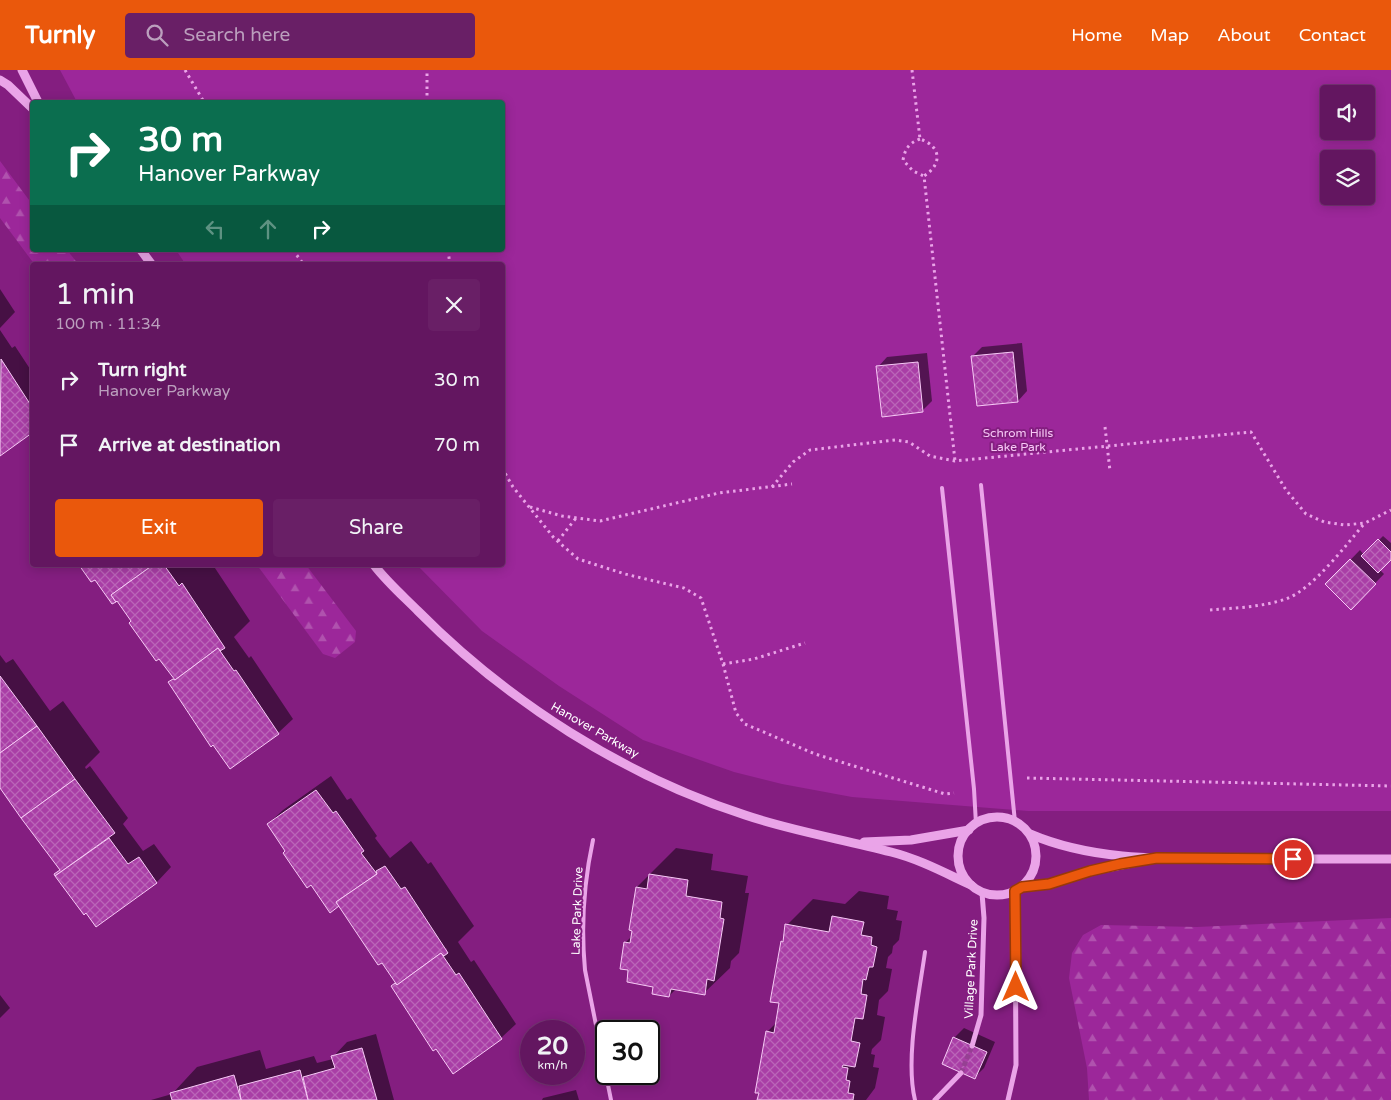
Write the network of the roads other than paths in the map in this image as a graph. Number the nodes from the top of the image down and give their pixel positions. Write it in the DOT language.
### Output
graph roads {
  1 [pos="22,70"];
  2 [pos="0,80"];
  3 [pos="37,100"];
  4 [pos="30,106"];
  5 [pos="981,485"];
  6 [pos="942,488"];
  7 [pos="376,567"];
  8 [pos="1015,822"];
  9 [pos="972,827"];
  10 [pos="1030,834"];
  11 [pos="593,840"];
  12 [pos="847,842"];
  13 [pos="1157,858"];
  14 [pos="1391,859"];
  15 [pos="971,885"];
  16 [pos="1019,889"];
  17 [pos="982,893"];
  18 [pos="926,952"];
  19 [pos="972,1046"];
  20 [pos="961,1073"];
  21 [pos="611,1100"];
  22 [pos="915,1100"];
  23 [pos="935,1100"];
  24 [pos="1008,1100"];
  1 -- 3 [label="street"];
  2 -- 4 [label="street"];
  5 -- 8 [label="lane"];
  6 -- 9 [label="lane"];
  7 -- 12 [label="street, Hanover Parkway"];
  8 -- 9 [label="street"];
  8 -- 10 [label="street"];
  9 -- 12 [label="street, Hanover Parkway"];
  9 -- 15 [label="street"];
  10 -- 13 [label="street"];
  10 -- 16 [label="street"];
  11 -- 21 [label="lane, Lake Park Drive"];
  12 -- 15 [label="street, Hanover Parkway"];
  13 -- 14 [label="street"];
  13 -- 16 [label="street"];
  15 -- 17 [label="street"];
  16 -- 17 [label="street"];
  16 -- 24 [label="street"];
  17 -- 19 [label="street, Village Park Drive"];
  18 -- 22 [label="lane"];
  20 -- 23 [label="street"];
}
